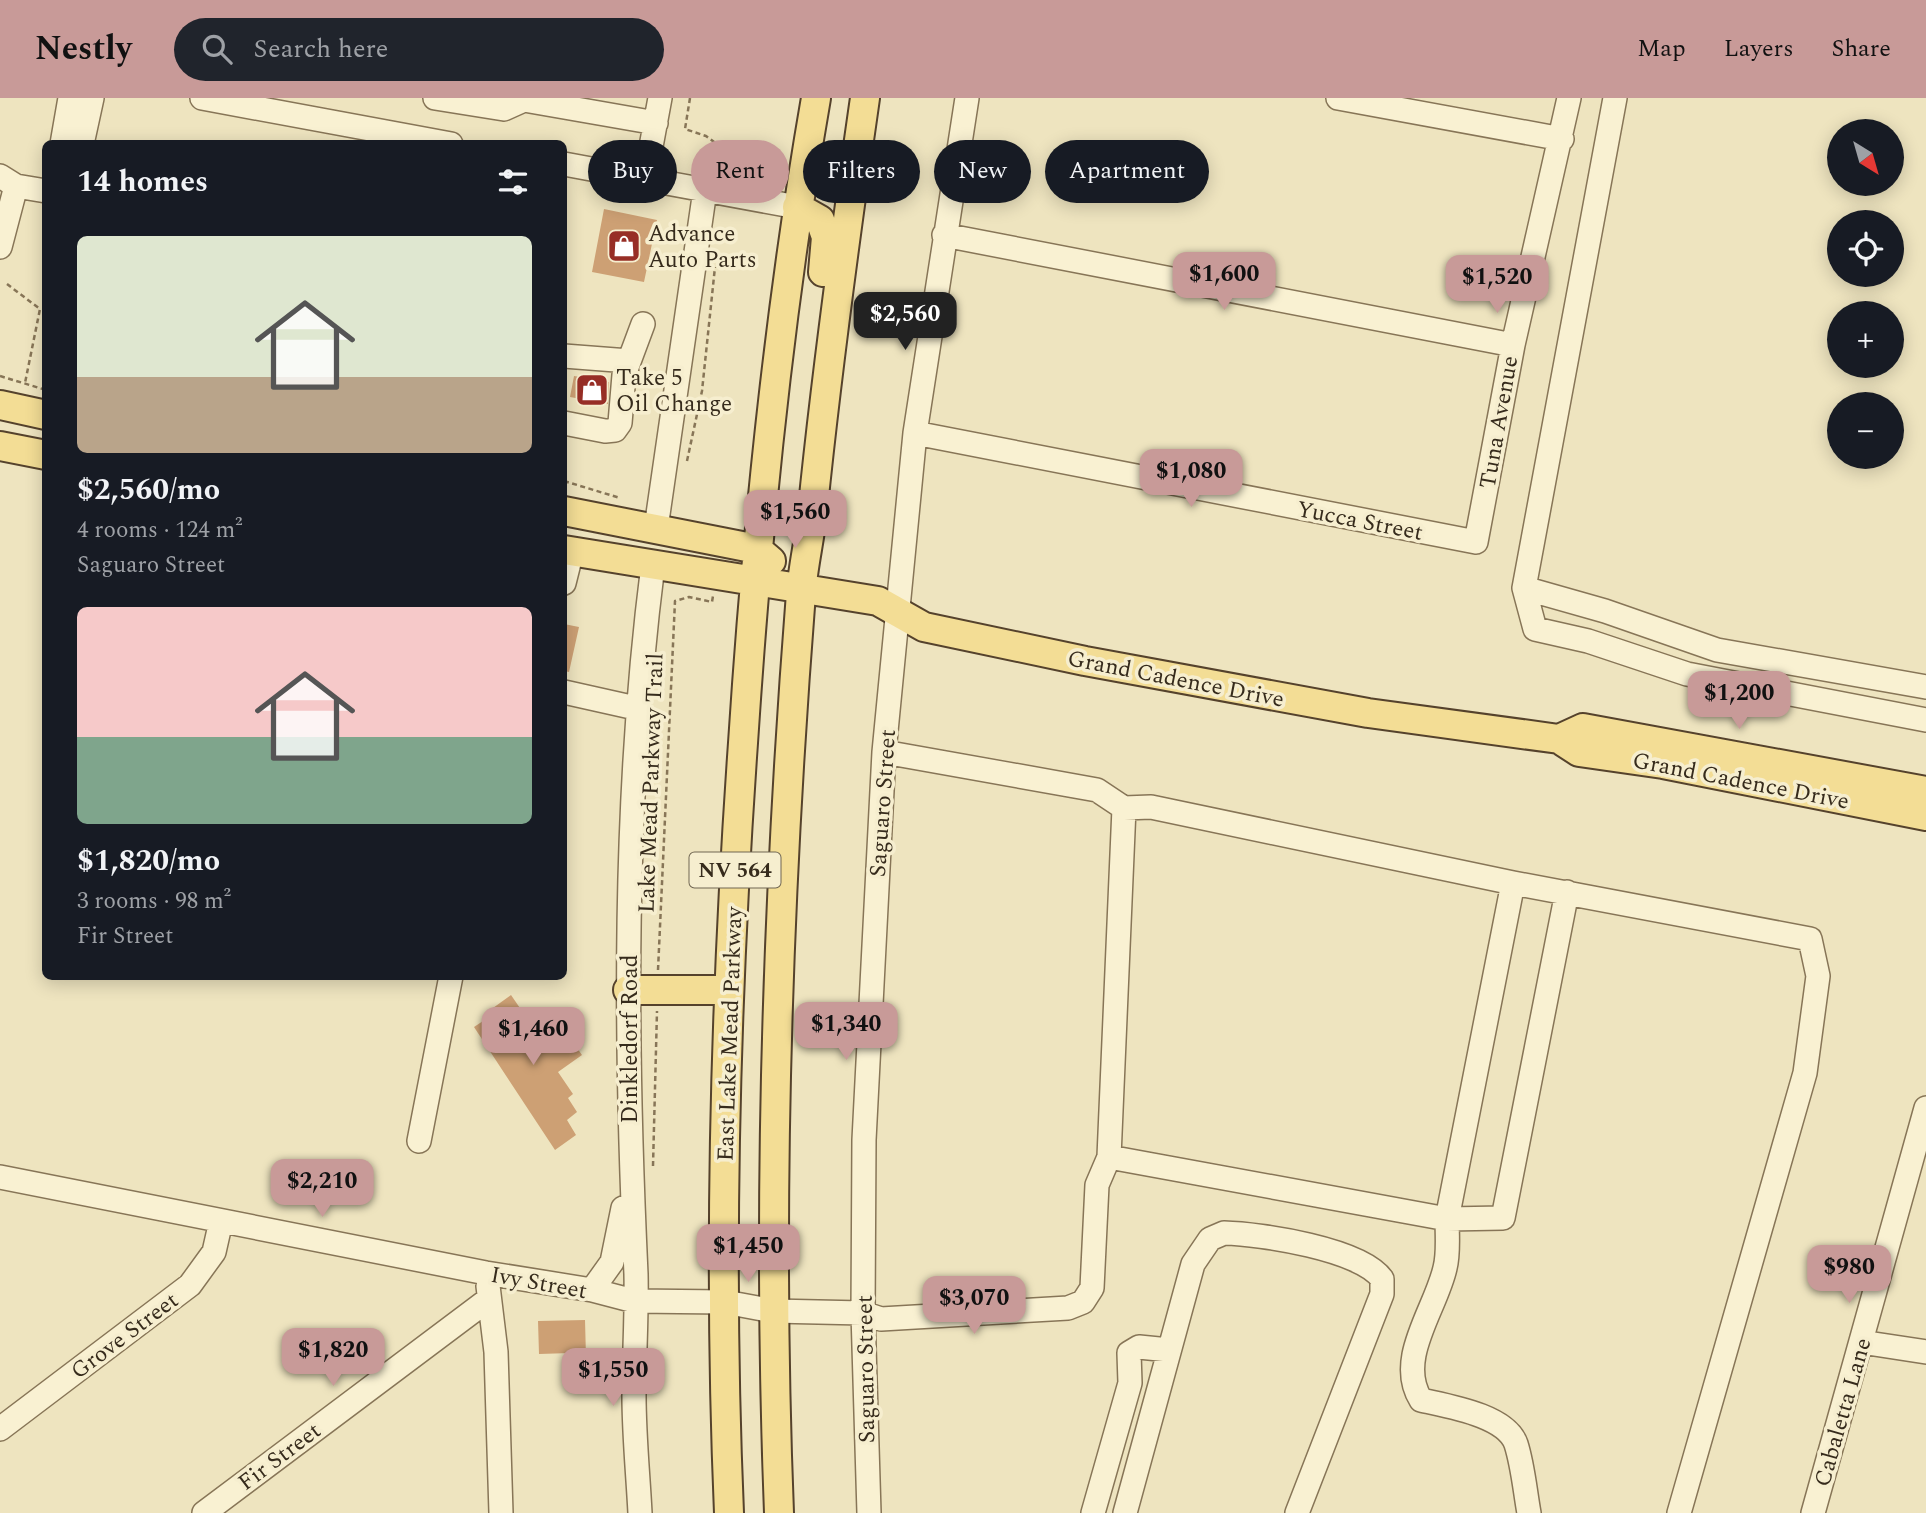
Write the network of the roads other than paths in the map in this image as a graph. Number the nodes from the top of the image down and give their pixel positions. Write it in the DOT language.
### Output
graph roads {
  1 [pos="70,98"];
  2 [pos="92,98"];
  3 [pos="202,98"];
  4 [pos="435,98"];
  5 [pos="660,98"];
  6 [pos="816,98"];
  7 [pos="865,98"];
  8 [pos="967,98"];
  9 [pos="1338,98"];
  10 [pos="1569,98"];
  11 [pos="1615,98"];
  12 [pos="230,101"];
  13 [pos="656,123"];
  14 [pos="1562,139"];
  15 [pos="63,140"];
  16 [pos="83,140"];
  17 [pos="430,140"];
  18 [pos="653,140"];
  19 [pos="567,165"];
  20 [pos="588,168"];
  21 [pos="8,181"];
  22 [pos="42,190"];
  23 [pos="703,203"];
  24 [pos="775,203"];
  25 [pos="797,207"];
  26 [pos="944,235"];
  27 [pos="0,247"];
  28 [pos="643,324"];
  29 [pos="831,332"];
  30 [pos="1513,345"];
  31 [pos="567,356"];
  32 [pos="629,361"];
  33 [pos="0,405"];
  34 [pos="42,414"];
  35 [pos="567,425"];
  36 [pos="915,433"];
  37 [pos="0,446"];
  38 [pos="42,454"];
  39 [pos="567,512"];
  40 [pos="656,528"];
  41 [pos="1476,542"];
  42 [pos="757,549"];
  43 [pos="568,550"];
  44 [pos="653,565"];
  45 [pos="754,582"];
  46 [pos="802,588"];
  47 [pos="1524,589"];
  48 [pos="897,612"];
  49 [pos="1926,687"];
  50 [pos="567,693"];
  51 [pos="640,709"];
  52 [pos="1926,719"];
  53 [pos="1559,739"];
  54 [pos="884,752"];
  55 [pos="1926,791"];
  56 [pos="1124,808"];
  57 [pos="1926,816"];
  58 [pos="1513,883"];
  59 [pos="1567,891"];
  60 [pos="450,980"];
  61 [pos="628,990"];
  62 [pos="728,990"];
  63 [pos="1926,1108"];
  64 [pos="419,1141"];
  65 [pos="1109,1157"];
  66 [pos="1919,1158"];
  67 [pos="629,1174"];
  68 [pos="0,1177"];
  69 [pos="1447,1219"];
  70 [pos="221,1221"];
  71 [pos="486,1273"];
  72 [pos="592,1290"];
  73 [pos="489,1299"];
  74 [pos="634,1301"];
  75 [pos="725,1301"];
  76 [pos="773,1311"];
  77 [pos="863,1313"];
  78 [pos="1861,1342"];
  79 [pos="1169,1350"];
  80 [pos="1926,1352"];
  81 [pos="0,1429"];
  82 [pos="204,1513"];
  83 [pos="501,1513"];
  84 [pos="640,1513"];
  85 [pos="729,1513"];
  86 [pos="779,1513"];
  87 [pos="869,1513"];
  88 [pos="1093,1513"];
  89 [pos="1125,1513"];
  90 [pos="1297,1513"];
  91 [pos="1529,1513"];
  92 [pos="1679,1513"];
  93 [pos="1813,1513"];
  1 -- 15 [label="street"];
  2 -- 16 [label="street"];
  3 -- 12 [label="street"];
  4 -- 13 [label="street"];
  5 -- 13 [label="street"];
  6 -- 25 [label="main road, East Lake Mead Parkway / NV 564"];
  7 -- 29 [label="main road, NV 564"];
  8 -- 26 [label="street, Saguaro Street"];
  9 -- 14 [label="street"];
  10 -- 14 [label="street, Tuna Avenue"];
  11 -- 47 [label="street"];
  12 -- 17 [label="street"];
  13 -- 18 [label="street"];
  14 -- 30 [label="street, Tuna Avenue"];
  19 -- 20 [label="street"];
  21 -- 22 [label="street"];
  21 -- 27 [label="street"];
  23 -- 40 [label="street"];
  24 -- 25 [label="street"];
  25 -- 29 [label="main road"];
  25 -- 42 [label="main road, East Lake Mead Parkway / NV 564"];
  26 -- 30 [label="street"];
  26 -- 36 [label="street, Saguaro Street"];
  28 -- 32 [label="street"];
  29 -- 46 [label="main road, NV 564"];
  30 -- 41 [label="street, Tuna Avenue"];
  31 -- 32 [label="street"];
  32 -- 35 [label="street"];
  33 -- 34 [label="main road"];
  36 -- 41 [label="street, Yucca Street"];
  36 -- 48 [label="street, Saguaro Street"];
  37 -- 38 [label="main road"];
  39 -- 40 [label="main road"];
  40 -- 42 [label="main road"];
  42 -- 45 [label="main road, East Lake Mead Parkway / NV 564"];
  42 -- 46 [label="main road"];
  43 -- 44 [label="main road, Grand Cadence Drive"];
  44 -- 45 [label="main road, Grand Cadence Drive"];
  44 -- 51 [label="street, Dinkledorf Road"];
  45 -- 46 [label="main road, Grand Cadence Drive"];
  45 -- 62 [label="main road, East Lake Mead Parkway / NV 564"];
  46 -- 48 [label="main road, Grand Cadence Drive"];
  46 -- 76 [label="main road, NV 564"];
  47 -- 49 [label="street"];
  47 -- 52 [label="street"];
  48 -- 53 [label="main road, Grand Cadence Drive"];
  48 -- 54 [label="street, Saguaro Street"];
  50 -- 51 [label="street"];
  51 -- 61 [label="street, Dinkledorf Road"];
  53 -- 55 [label="main road, Grand Cadence Drive"];
  53 -- 57 [label="main road, Grand Cadence Drive"];
  54 -- 56 [label="street"];
  54 -- 77 [label="street, Saguaro Street"];
  56 -- 58 [label="street"];
  56 -- 65 [label="street"];
  58 -- 59 [label="street"];
  58 -- 69 [label="street"];
  59 -- 69 [label="street"];
  59 -- 92 [label="street"];
  60 -- 64 [label="street"];
  61 -- 62 [label="main road"];
  61 -- 67 [label="street, Dinkledorf Road"];
  62 -- 75 [label="main road, East Lake Mead Parkway / NV 564"];
  63 -- 66 [label="street, Cabaletta Lane"];
  65 -- 69 [label="street"];
  65 -- 77 [label="street, Ivy Street"];
  66 -- 78 [label="street, Cabaletta Lane"];
  67 -- 72 [label="street"];
  67 -- 74 [label="street, Dinkledorf Road"];
  68 -- 70 [label="street, Ivy Street"];
  69 -- 91 [label="street"];
  70 -- 71 [label="street, Ivy Street"];
  70 -- 81 [label="street, Grove Street"];
  71 -- 72 [label="street, Ivy Street"];
  71 -- 73 [label="street"];
  72 -- 74 [label="street, Ivy Street"];
  73 -- 82 [label="street, Fir Street"];
  73 -- 83 [label="street"];
  74 -- 75 [label="street, Ivy Street"];
  74 -- 84 [label="street, Dinkledorf Road"];
  75 -- 76 [label="street, Ivy Street"];
  75 -- 85 [label="main road, East Lake Mead Parkway / NV 564"];
  76 -- 77 [label="street, Ivy Street"];
  76 -- 86 [label="main road, NV 564"];
  77 -- 87 [label="street, Saguaro Street"];
  78 -- 80 [label="street"];
  78 -- 93 [label="street, Cabaletta Lane"];
  79 -- 88 [label="street"];
  79 -- 89 [label="street"];
  79 -- 90 [label="street"];
}
